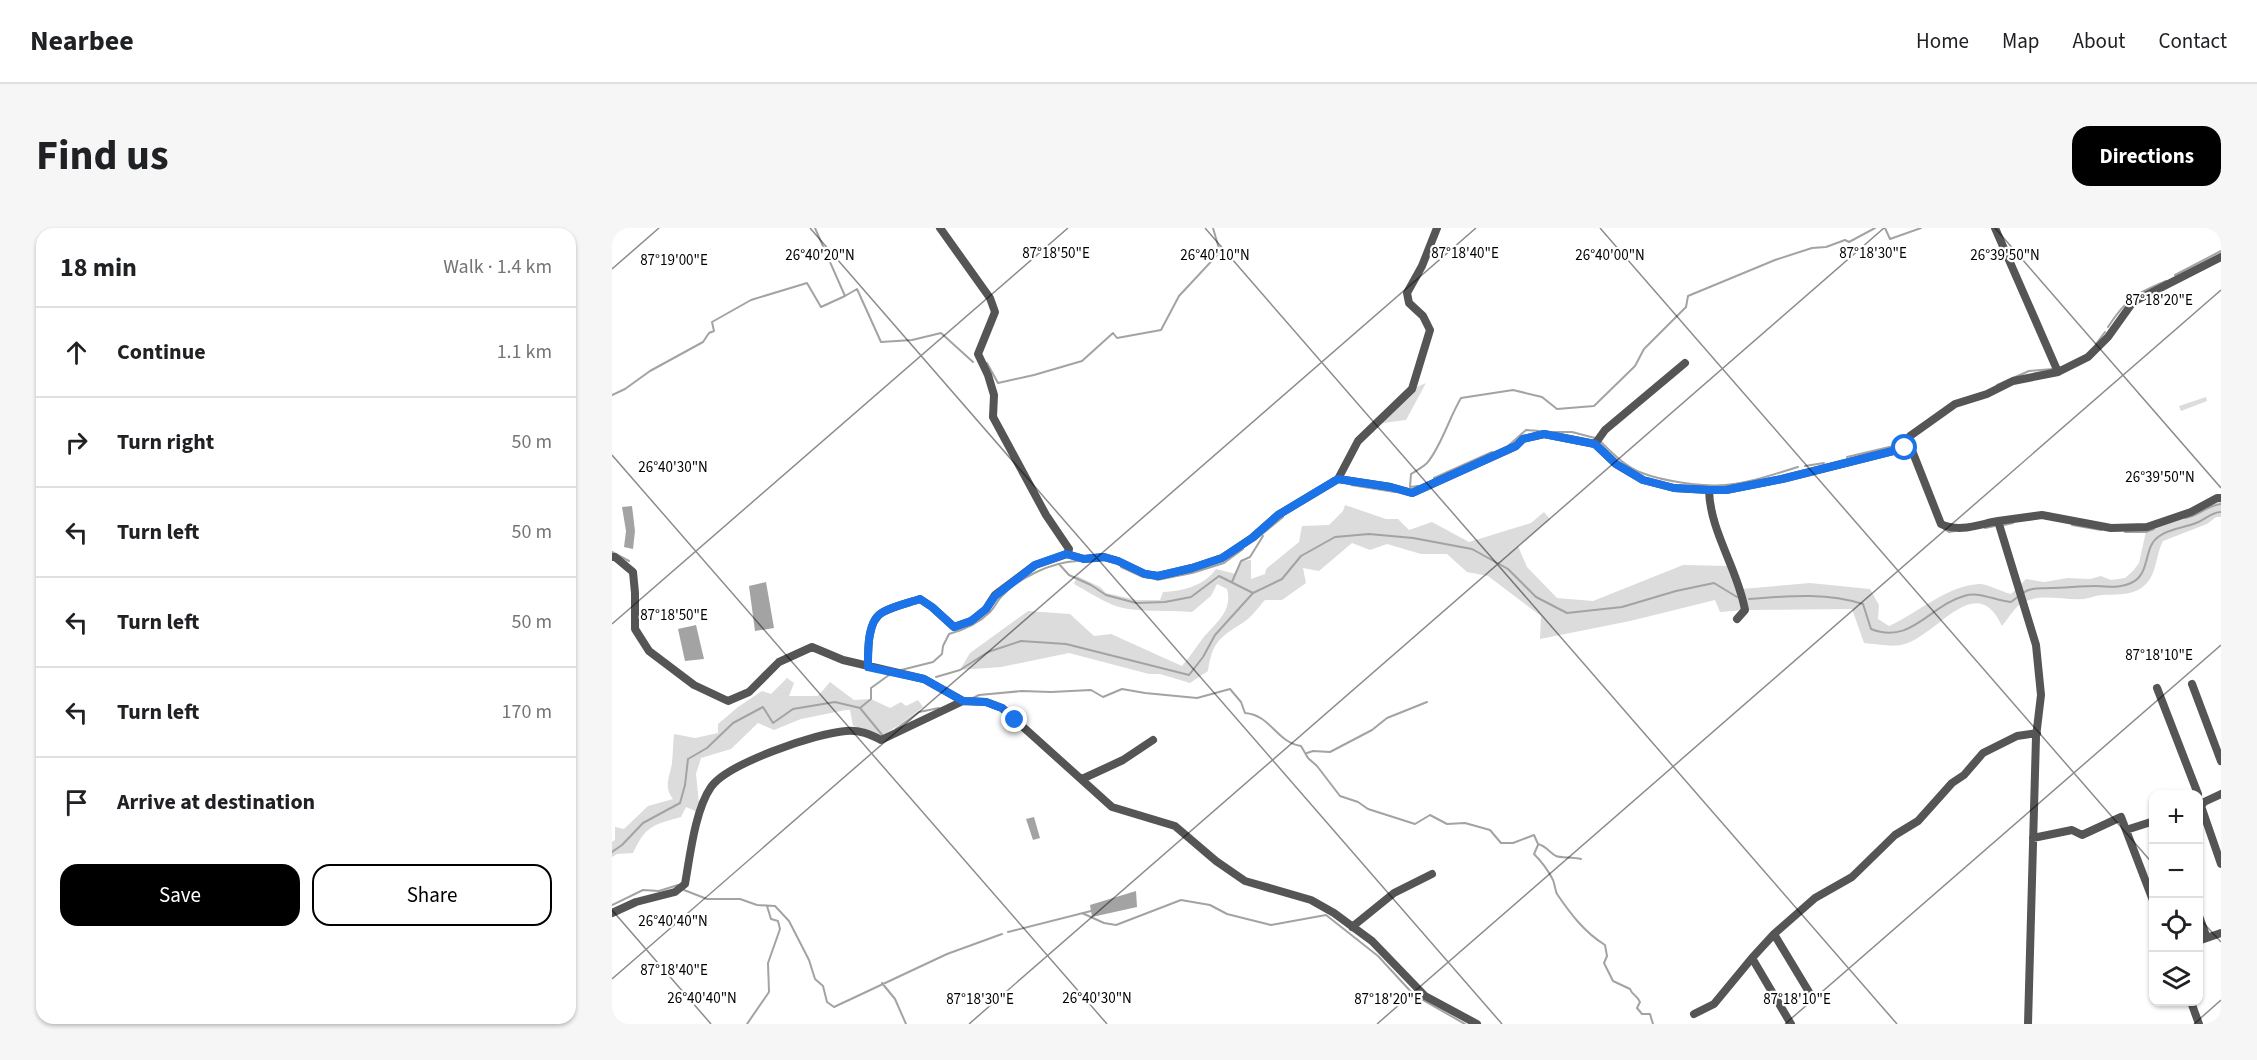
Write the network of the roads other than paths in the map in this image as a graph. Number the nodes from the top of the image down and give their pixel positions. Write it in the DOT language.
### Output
graph roads {
  1 [pos="940,228"];
  2 [pos="1437,228"];
  3 [pos="1995,228"];
  4 [pos="2221,256"];
  5 [pos="1685,363"];
  6 [pos="2058,372"];
  7 [pos="1595,444"];
  8 [pos="1905,448"];
  9 [pos="1338,479"];
  10 [pos="1709,490"];
  11 [pos="2221,498"];
  12 [pos="1998,521"];
  13 [pos="1066,554"];
  14 [pos="612,557"];
  15 [pos="1737,619"];
  16 [pos="868,667"];
  17 [pos="2192,684"];
  18 [pos="2157,688"];
  19 [pos="963,701"];
  20 [pos="2037,734"];
  21 [pos="1153,740"];
  22 [pos="2221,760"];
  23 [pos="1082,779"];
  24 [pos="2197,790"];
  25 [pos="2221,794"];
  26 [pos="2203,797"];
  27 [pos="2203,807"];
  28 [pos="2149,823"];
  29 [pos="2126,830"];
  30 [pos="2033,838"];
  31 [pos="2221,864"];
  32 [pos="1432,873"];
  33 [pos="2152,898"];
  34 [pos="612,913"];
  35 [pos="1352,927"];
  36 [pos="2221,933"];
  37 [pos="1774,934"];
  38 [pos="2203,940"];
  39 [pos="1752,958"];
  40 [pos="1809,993"];
  41 [pos="2192,1006"];
  42 [pos="1694,1014"];
  43 [pos="1477,1024"];
  44 [pos="1791,1024"];
  45 [pos="2028,1024"];
  46 [pos="2199,1024"];
  1 -- 13 [label="street"];
  2 -- 9 [label="street"];
  3 -- 6 [label="street"];
  4 -- 6 [label="street"];
  5 -- 7 [label="street"];
  6 -- 8 [label="street"];
  7 -- 9 [label="street"];
  7 -- 10 [label="street"];
  8 -- 10 [label="street"];
  8 -- 12 [label="street"];
  9 -- 13 [label="street"];
  10 -- 15 [label="street"];
  11 -- 12 [label="street"];
  12 -- 20 [label="street"];
  13 -- 16 [label="street"];
  14 -- 16 [label="street"];
  16 -- 19 [label="street"];
  17 -- 22 [label="street"];
  18 -- 24 [label="street"];
  19 -- 23 [label="street"];
  19 -- 34 [label="street"];
  20 -- 30 [label="street"];
  20 -- 37 [label="street"];
  21 -- 23 [label="street"];
  23 -- 35 [label="street"];
  25 -- 26 [label="street"];
  27 -- 31 [label="street"];
  28 -- 29 [label="street"];
  29 -- 30 [label="street"];
  29 -- 33 [label="street"];
  30 -- 45 [label="street"];
  32 -- 35 [label="street"];
  35 -- 43 [label="street"];
  36 -- 38 [label="street"];
  37 -- 39 [label="street"];
  37 -- 40 [label="street"];
  39 -- 42 [label="street"];
  39 -- 44 [label="street"];
  41 -- 46 [label="street"];
}
